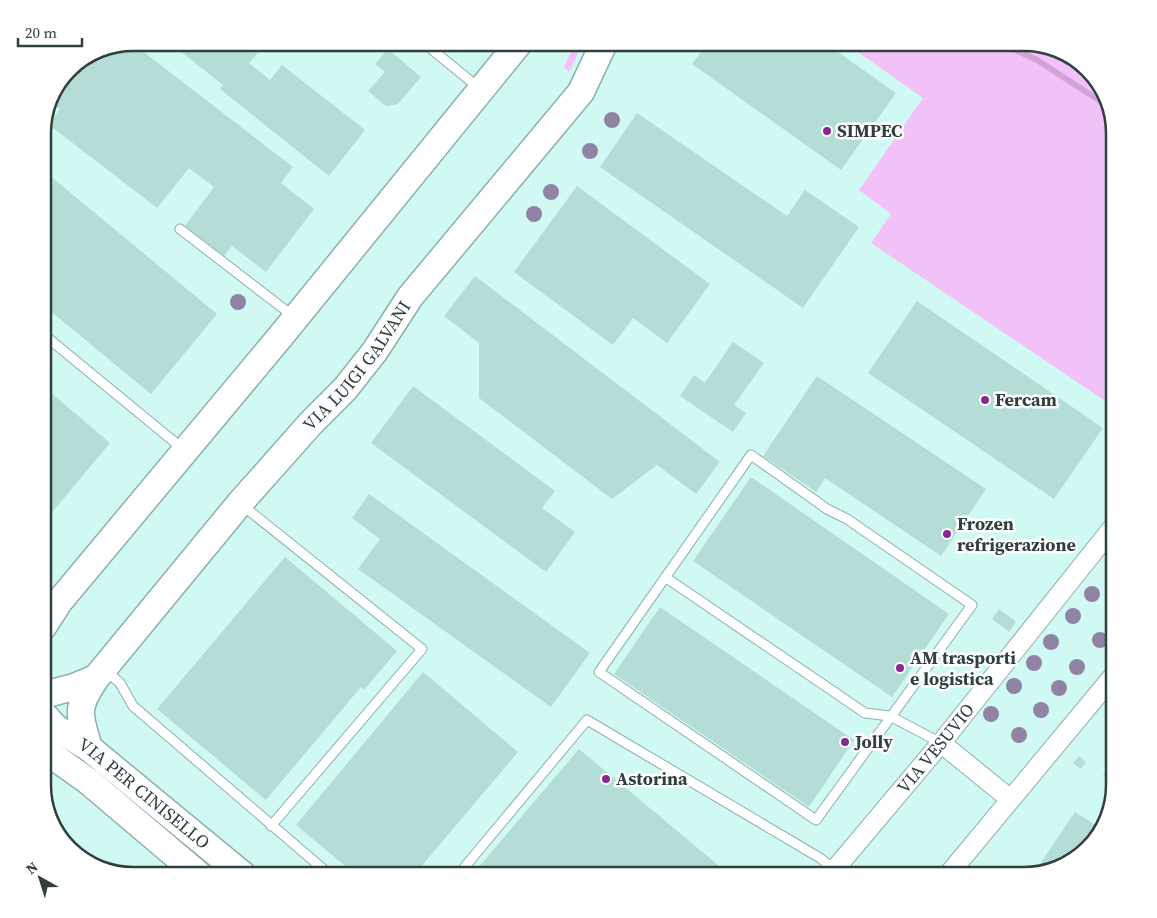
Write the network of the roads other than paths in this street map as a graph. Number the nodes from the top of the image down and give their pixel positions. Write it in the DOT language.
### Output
graph roads {
  1 [pos="435,51"];
  2 [pos="512,51"];
  3 [pos="600,51"];
  4 [pos="481,90"];
  5 [pos="180,230"];
  6 [pos="295,318"];
  7 [pos="51,341"];
  8 [pos="185,450"];
  9 [pos="240,503"];
  10 [pos="1106,536"];
  11 [pos="665,577"];
  12 [pos="51,614"];
  13 [pos="99,673"];
  14 [pos="1106,685"];
  15 [pos="51,693"];
  16 [pos="890,716"];
  17 [pos="51,723"];
  18 [pos="51,740"];
  19 [pos="941,743"];
  20 [pos="89,748"];
  21 [pos="51,755"];
  22 [pos="88,780"];
  23 [pos="1010,799"];
  24 [pos="271,826"];
  25 [pos="189,867"];
  26 [pos="232,867"];
  27 [pos="319,867"];
  28 [pos="465,867"];
  29 [pos="828,867"];
  30 [pos="841,867"];
  31 [pos="955,867"];
  1 -- 4 [label="lane"];
  2 -- 4 [label="main road"];
  3 -- 9 [label="main road, VIA LUIGI GALVANI"];
  4 -- 6 [label="main road"];
  5 -- 6 [label="lane"];
  6 -- 8 [label="main road"];
  7 -- 8 [label="lane"];
  8 -- 12 [label="main road"];
  9 -- 13 [label="main road, VIA LUIGI GALVANI"];
  9 -- 24 [label="lane"];
  10 -- 19 [label="street, VIA VESUVIO"];
  11 -- 16 [label="lane"];
  11 -- 16 [label="lane"];
  11 -- 16 [label="lane"];
  13 -- 15 [label="main road, VIA LUIGI GALVANI"];
  13 -- 20 [label="main road, VIA LUIGI GALVANI"];
  13 -- 24 [label="lane"];
  14 -- 23 [label="street"];
  16 -- 19 [label="lane"];
  17 -- 20 [label="main road, VIA PER CINISELLO"];
  18 -- 22 [label="main road, VIA PER CINISELLO"];
  19 -- 23 [label="street"];
  19 -- 30 [label="street, VIA VESUVIO"];
  20 -- 26 [label="main road, VIA PER CINISELLO"];
  21 -- 22 [label="main road, VIA PER CINISELLO"];
  22 -- 25 [label="main road, VIA PER CINISELLO"];
  23 -- 31 [label="street"];
  24 -- 27 [label="lane"];
  28 -- 29 [label="lane"];
}
